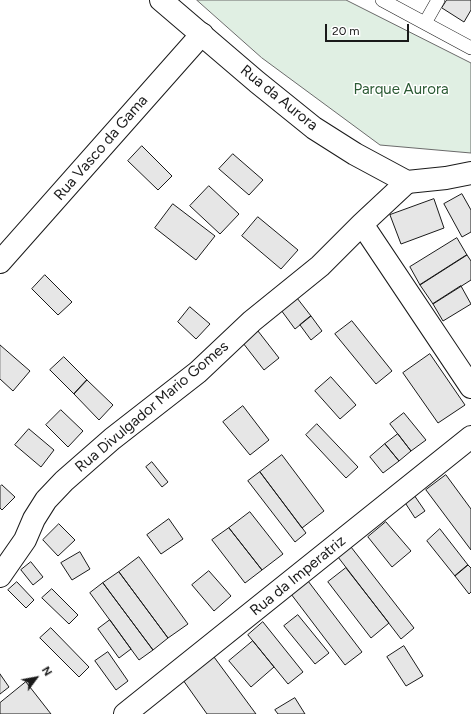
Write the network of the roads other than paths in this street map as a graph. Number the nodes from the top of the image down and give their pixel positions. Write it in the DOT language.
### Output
graph roads {
  1 [pos="161,0"];
  2 [pos="382,0"];
  3 [pos="438,0"];
  4 [pos="425,23"];
  5 [pos="202,34"];
  6 [pos="471,48"];
  7 [pos="471,174"];
  8 [pos="406,182"];
  9 [pos="362,224"];
  10 [pos="0,262"];
  11 [pos="471,387"];
  12 [pos="471,437"];
  13 [pos="0,576"];
  14 [pos="126,714"];
  1 -- 5 [label="street, Rua da Aurora"];
  2 -- 4 [label="lane"];
  3 -- 4 [label="lane"];
  4 -- 6 [label="lane"];
  5 -- 8 [label="street, Rua da Aurora"];
  5 -- 10 [label="street, Rua Vasco da Gama"];
  7 -- 8 [label="street"];
  8 -- 9 [label="street"];
  9 -- 11 [label="street"];
  9 -- 13 [label="street, Rua Divulgador Mario Gomes"];
  12 -- 14 [label="street, Rua da Imperatriz"];
}
